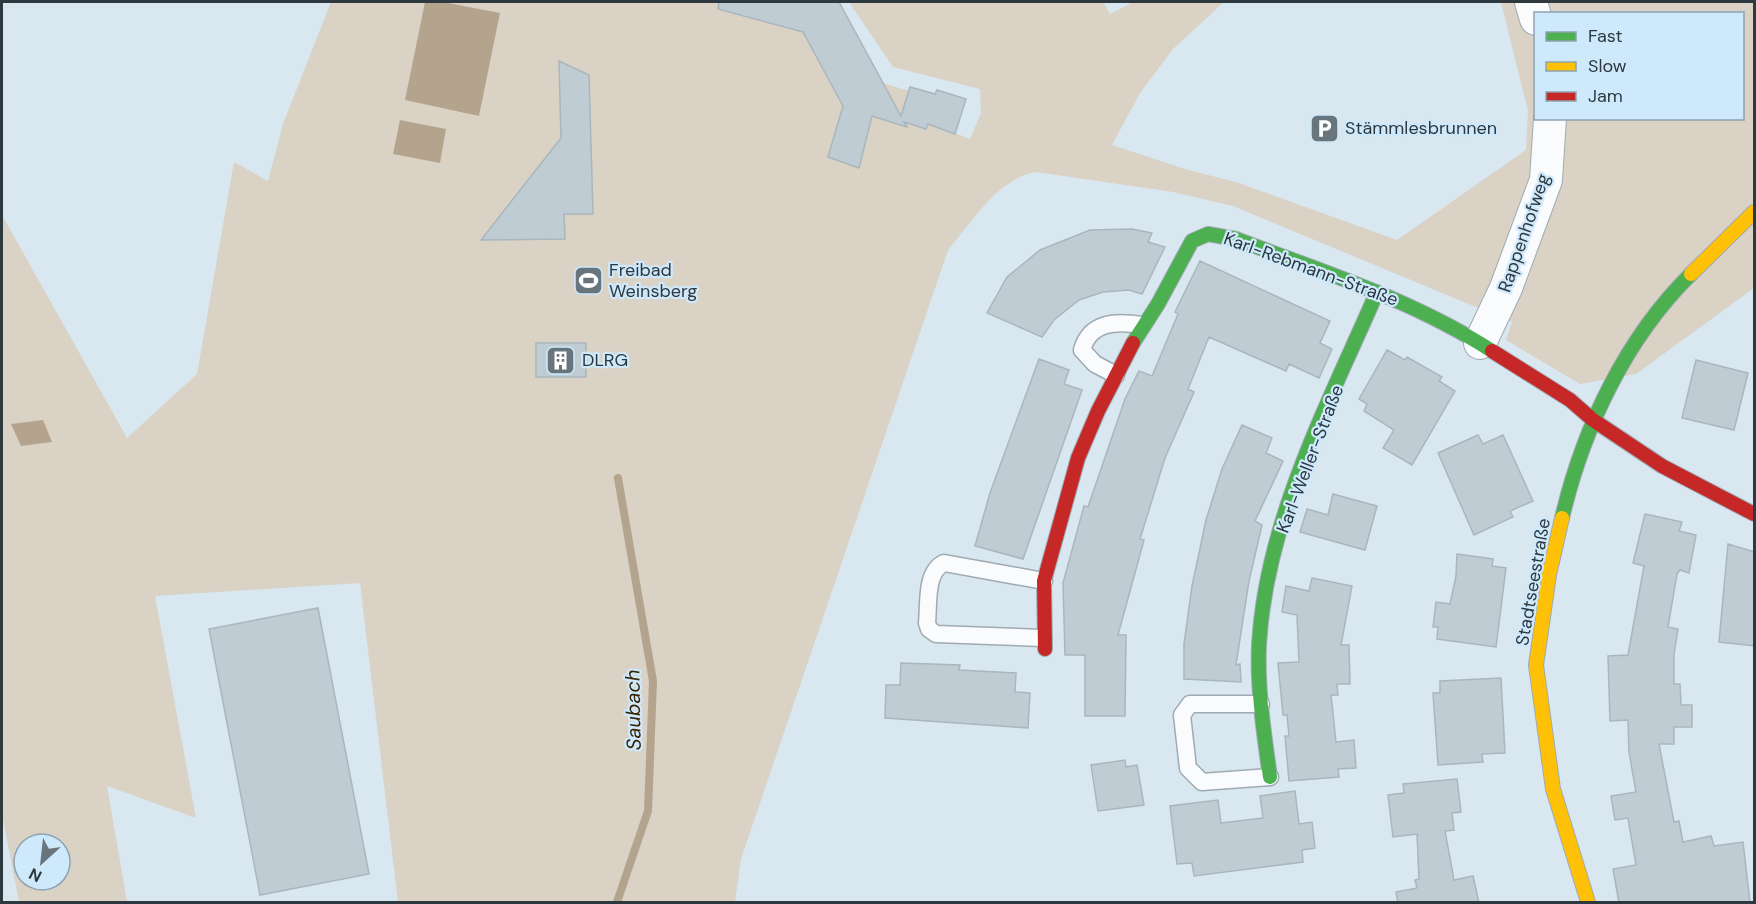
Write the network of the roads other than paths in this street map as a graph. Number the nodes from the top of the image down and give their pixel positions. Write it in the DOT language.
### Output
graph roads {
  1 [pos="1550,120"];
  2 [pos="1755,212"];
  3 [pos="1377,292"];
  4 [pos="1142,325"];
  5 [pos="1480,343"];
  6 [pos="1116,375"];
  7 [pos="1593,420"];
  8 [pos="1755,514"];
  9 [pos="1044,581"];
  10 [pos="1044,643"];
  11 [pos="1261,704"];
  12 [pos="1270,777"];
  13 [pos="1587,901"];
  1 -- 5 [label="street, Rappenhofweg"];
  2 -- 7 [label="street, Stadtseestraße"];
  3 -- 4 [label="street, Karl-Rebmann-Straße"];
  3 -- 5 [label="street, Karl-Rebmann-Straße"];
  3 -- 11 [label="street, Karl-Weller-Straße"];
  4 -- 6 [label="street, Karl-Rebmann-Straße"];
  4 -- 6 [label="lane"];
  5 -- 7 [label="street, Karl-Rebmann-Straße"];
  6 -- 9 [label="street, Karl-Rebmann-Straße"];
  7 -- 8 [label="street, Karl-Rebmann-Straße"];
  7 -- 13 [label="street, Stadtseestraße"];
  9 -- 10 [label="street, Karl-Rebmann-Straße"];
  9 -- 10 [label="lane, Karl-Rebmann-Straße"];
  11 -- 12 [label="street, Karl-Weller-Straße"];
  11 -- 12 [label="lane, Karl-Weller-Straße"];
}
